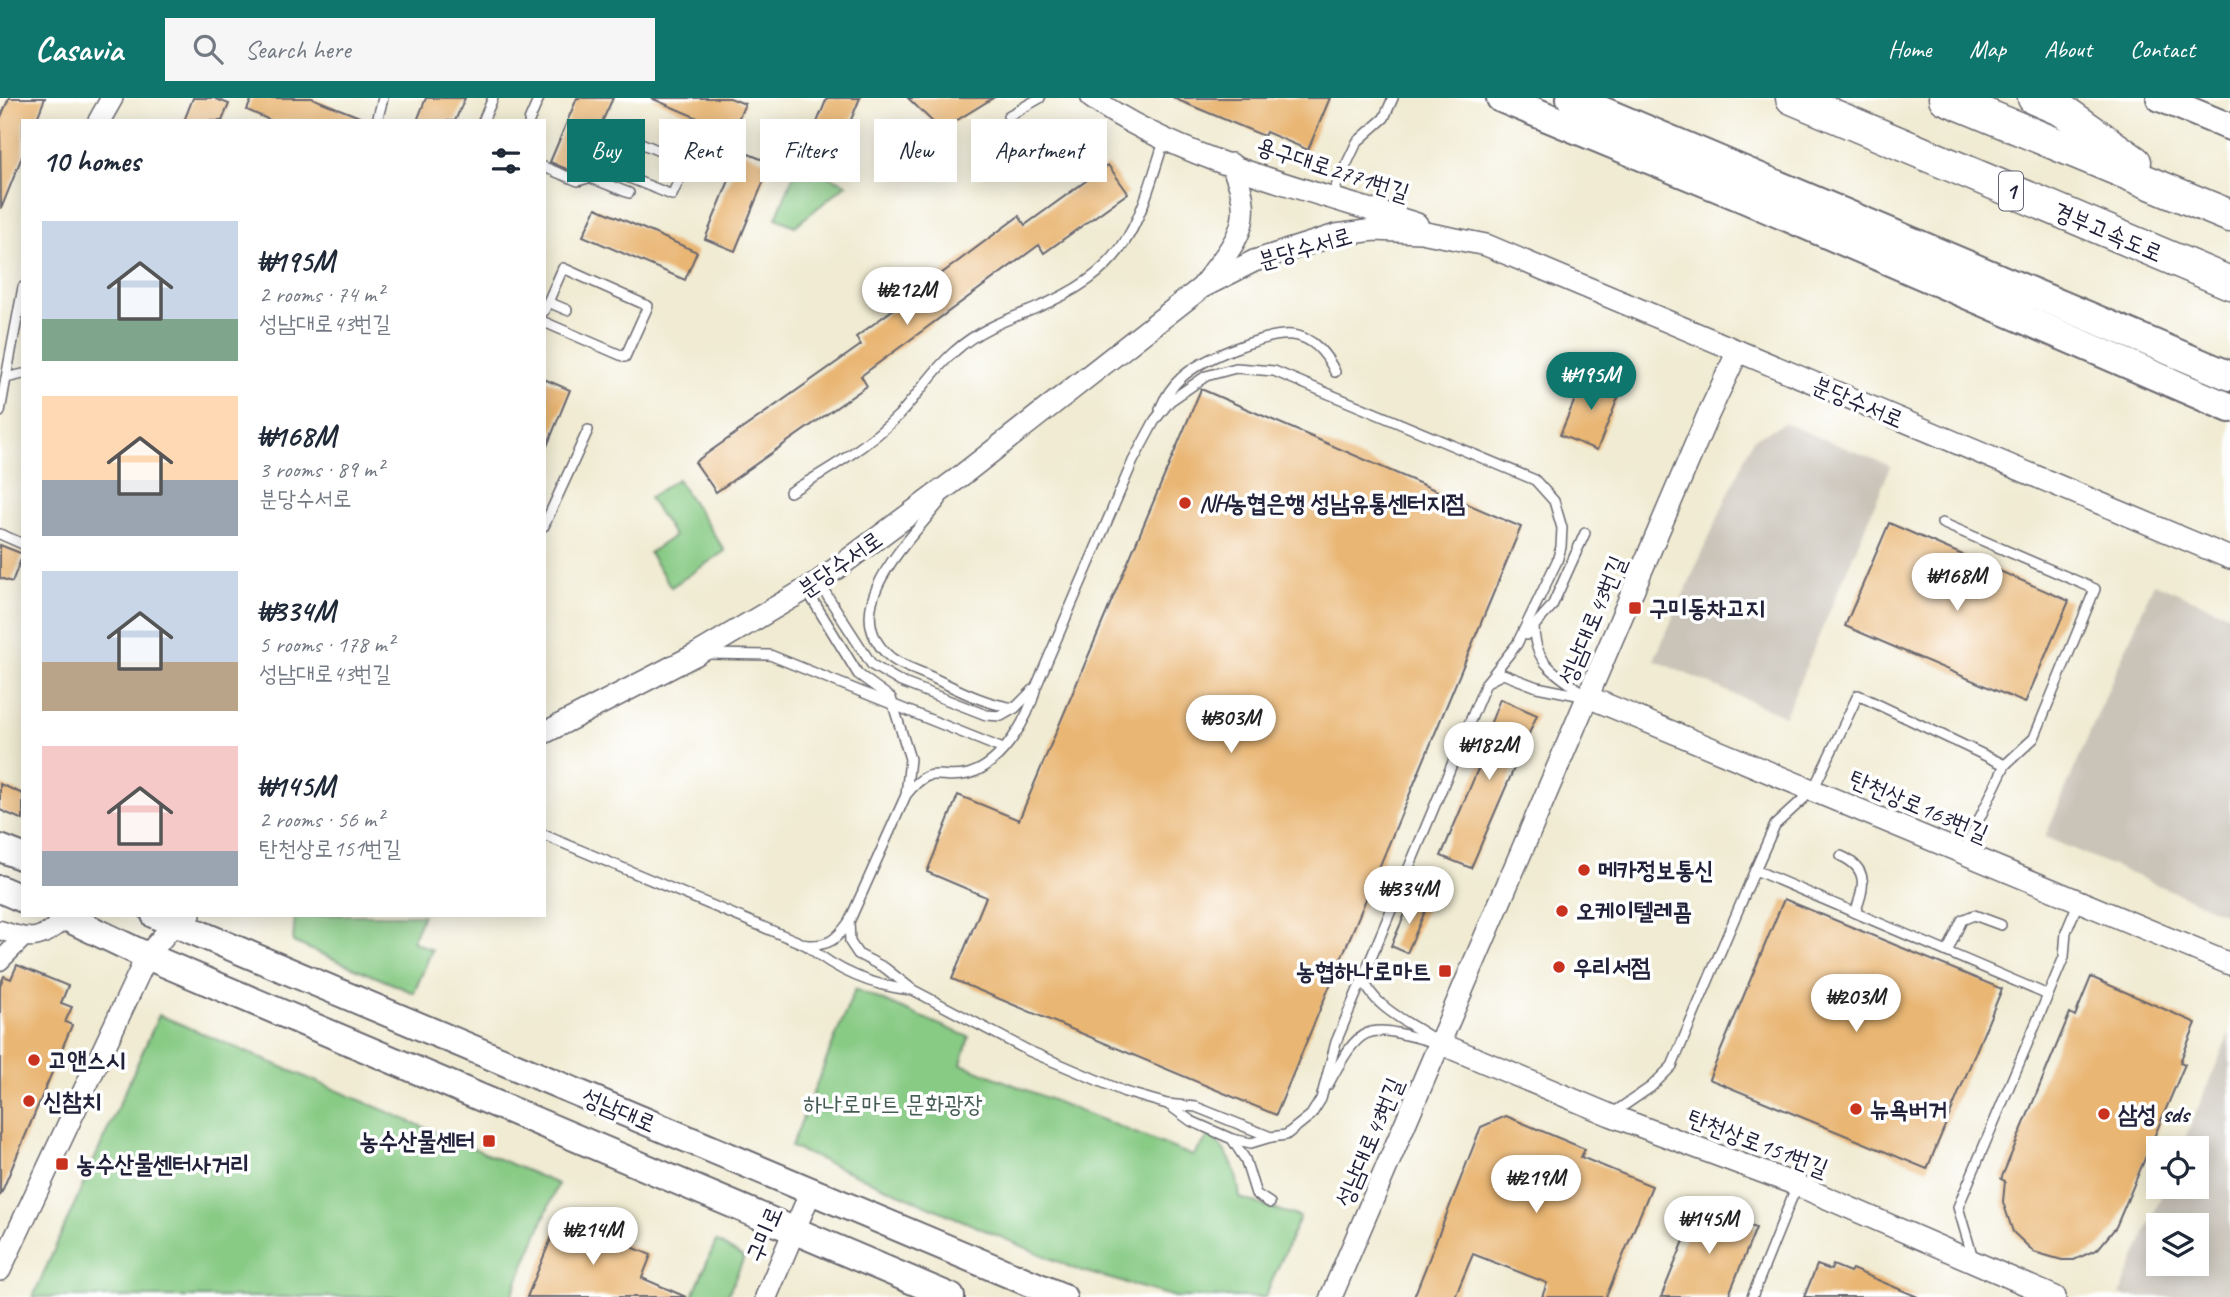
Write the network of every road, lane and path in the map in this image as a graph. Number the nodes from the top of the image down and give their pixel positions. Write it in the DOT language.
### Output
graph roads {
  1 [pos="112,98"];
  2 [pos="383,98"];
  3 [pos="493,98"];
  4 [pos="540,98"];
  5 [pos="1040,98"];
  6 [pos="1092,98"];
  7 [pos="1393,98"];
  8 [pos="1502,98"];
  9 [pos="1571,98"];
  10 [pos="1792,98"];
  11 [pos="1945,98"];
  12 [pos="2034,98"];
  13 [pos="2160,98"];
  14 [pos="1008,116"];
  15 [pos="100,119"];
  16 [pos="378,119"];
  17 [pos="484,119"];
  18 [pos="530,119"];
  19 [pos="2230,127"];
  20 [pos="1165,139"];
  21 [pos="1231,164"];
  22 [pos="546,168"];
  23 [pos="612,171"];
  24 [pos="567,176"];
  25 [pos="601,182"];
  26 [pos="629,193"];
  27 [pos="2178,194"];
  28 [pos="1331,197"];
  29 [pos="2230,216"];
  30 [pos="1486,245"];
  31 [pos="2230,284"];
  32 [pos="1201,288"];
  33 [pos="21,298"];
  34 [pos="546,307"];
  35 [pos="567,310"];
  36 [pos="546,323"];
  37 [pos="1738,351"];
  38 [pos="1335,372"];
  39 [pos="21,374"];
  40 [pos="2230,376"];
  41 [pos="6,378"];
  42 [pos="2230,408"];
  43 [pos="0,412"];
  44 [pos="1156,420"];
  45 [pos="588,430"];
  46 [pos="957,479"];
  47 [pos="790,492"];
  48 [pos="546,522"];
  49 [pos="1942,523"];
  50 [pos="1585,533"];
  51 [pos="0,534"];
  52 [pos="21,543"];
  53 [pos="2230,558"];
  54 [pos="812,586"];
  55 [pos="1534,625"];
  56 [pos="1517,643"];
  57 [pos="697,654"];
  58 [pos="1486,683"];
  59 [pos="1036,687"];
  60 [pos="1588,697"];
  61 [pos="895,707"];
  62 [pos="1015,708"];
  63 [pos="546,732"];
  64 [pos="1003,749"];
  65 [pos="2005,765"];
  66 [pos="1813,790"];
  67 [pos="906,795"];
  68 [pos="546,836"];
  69 [pos="0,848"];
  70 [pos="1964,853"];
  71 [pos="1841,856"];
  72 [pos="21,857"];
  73 [pos="1755,870"];
  74 [pos="0,889"];
  75 [pos="21,898"];
  76 [pos="2079,901"];
  77 [pos="1856,913"];
  78 [pos="64,917"];
  79 [pos="173,918"];
  80 [pos="849,922"];
  81 [pos="2001,925"];
  82 [pos="0,930"];
  83 [pos="23,938"];
  84 [pos="806,945"];
  85 [pos="1947,952"];
  86 [pos="147,956"];
  87 [pos="0,961"];
  88 [pos="2230,964"];
  89 [pos="1363,977"];
  90 [pos="913,990"];
  91 [pos="2048,995"];
  92 [pos="1439,1043"];
  93 [pos="1321,1099"];
  94 [pos="1167,1104"];
  95 [pos="1610,1115"];
  96 [pos="1271,1137"];
  97 [pos="1232,1139"];
  98 [pos="1797,1185"];
  99 [pos="811,1191"];
  100 [pos="1269,1203"];
  101 [pos="793,1230"];
  102 [pos="1974,1262"];
  103 [pos="0,1270"];
  104 [pos="766,1297"];
  105 [pos="951,1297"];
  106 [pos="1063,1297"];
  107 [pos="1331,1297"];
  108 [pos="1752,1297"];
  109 [pos="2055,1297"];
  1 -- 15 [label="street"];
  2 -- 16 [label="lane"];
  3 -- 17 [label="lane"];
  4 -- 18 [label="lane"];
  5 -- 14 [label="lane"];
  6 -- 20 [label="street, 용구대로2771번길"];
  7 -- 28 [label="lane"];
  8 -- 42 [label="highway"];
  9 -- 40 [label="highway"];
  10 -- 31 [label="highway, 경부고속도로 / 1"];
  11 -- 27 [label="highway"];
  12 -- 27 [label="highway"];
  13 -- 19 [label="main road"];
  20 -- 21 [label="street, 용구대로2771번길"];
  20 -- 47 [label="lane"];
  21 -- 28 [label="street, 용구대로2771번길"];
  21 -- 32 [label="street"];
  22 -- 24 [label="lane"];
  23 -- 23 [label="lane"];
  25 -- 26 [label="lane"];
  27 -- 29 [label="highway"];
  28 -- 30 [label="street, 용구대로2771번길"];
  30 -- 32 [label="street, 분당수서로"];
  30 -- 37 [label="street, 분당수서로"];
  32 -- 46 [label="street, 분당수서로"];
  33 -- 41 [label="lane"];
  34 -- 35 [label="lane"];
  34 -- 36 [label="lane"];
  37 -- 53 [label="street, 분당수서로"];
  37 -- 60 [label="street, 성남대로43번길"];
  38 -- 44 [label="lane"];
  39 -- 41 [label="lane"];
  41 -- 43 [label="lane"];
  44 -- 56 [label="lane"];
  44 -- 59 [label="lane"];
  45 -- 48 [label="lane"];
  46 -- 54 [label="street, 분당수서로"];
  46 -- 62 [label="lane"];
  49 -- 65 [label="lane"];
  50 -- 55 [label="lane"];
  51 -- 52 [label="lane"];
  54 -- 57 [label="street, 분당수서로"];
  54 -- 61 [label="lane"];
  54 -- 62 [label="lane"];
  55 -- 56 [label="lane"];
  55 -- 60 [label="lane"];
  56 -- 58 [label="lane"];
  57 -- 61 [label="lane"];
  57 -- 63 [label="street, 분당수서로"];
  58 -- 60 [label="lane"];
  58 -- 89 [label="lane"];
  59 -- 62 [label="lane"];
  59 -- 64 [label="lane"];
  60 -- 66 [label="street, 탄천상로163번길"];
  60 -- 92 [label="street, 성남대로43번길"];
  61 -- 64 [label="lane"];
  61 -- 67 [label="lane"];
  64 -- 67 [label="lane"];
  65 -- 66 [label="lane"];
  65 -- 70 [label="lane"];
  66 -- 70 [label="street, 탄천상로163번길"];
  66 -- 73 [label="lane"];
  67 -- 80 [label="lane"];
  68 -- 84 [label="lane"];
  69 -- 72 [label="main road"];
  70 -- 76 [label="street, 탄천상로163번길"];
  71 -- 77 [label="lane"];
  73 -- 77 [label="lane"];
  73 -- 95 [label="lane"];
  74 -- 75 [label="main road"];
  76 -- 88 [label="street, 탄천상로163번길"];
  76 -- 91 [label="lane"];
  77 -- 85 [label="lane"];
  78 -- 83 [label="street"];
  78 -- 86 [label="main road, 성남대로"];
  79 -- 86 [label="street"];
  79 -- 99 [label="main road, 성남대로"];
  80 -- 84 [label="lane"];
  80 -- 90 [label="lane"];
  81 -- 85 [label="lane"];
  82 -- 83 [label="street"];
  83 -- 87 [label="street"];
  84 -- 90 [label="lane"];
  85 -- 91 [label="lane"];
  86 -- 101 [label="main road, 성남대로"];
  86 -- 103 [label="street"];
  89 -- 92 [label="lane"];
  89 -- 93 [label="lane"];
  90 -- 94 [label="lane"];
  91 -- 102 [label="lane"];
  92 -- 93 [label="lane"];
  92 -- 95 [label="street, 탄천상로151번길"];
  92 -- 107 [label="street, 성남대로43번길"];
  93 -- 96 [label="lane"];
  94 -- 96 [label="lane"];
  94 -- 97 [label="lane"];
  95 -- 98 [label="street, 탄천상로151번길"];
  96 -- 97 [label="lane"];
  97 -- 100 [label="lane"];
  98 -- 102 [label="street, 탄천상로151번길"];
  98 -- 108 [label="lane"];
  99 -- 101 [label="street, 구미로"];
  99 -- 106 [label="main road, 성남대로"];
  101 -- 104 [label="street, 구미로"];
  101 -- 105 [label="main road, 성남대로"];
  102 -- 109 [label="street, 탄천상로151번길"];
}
